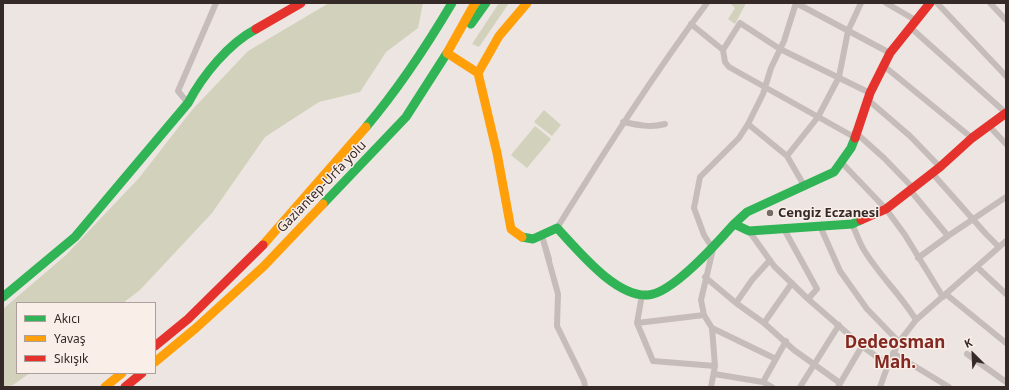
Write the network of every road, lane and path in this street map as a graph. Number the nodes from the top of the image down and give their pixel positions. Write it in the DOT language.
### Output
graph roads {
  1 [pos="216,3"];
  2 [pos="301,3"];
  3 [pos="452,3"];
  4 [pos="475,3"];
  5 [pos="486,3"];
  6 [pos="527,3"];
  7 [pos="707,3"];
  8 [pos="796,3"];
  9 [pos="861,3"];
  10 [pos="886,3"];
  11 [pos="930,3"];
  12 [pos="937,3"];
  13 [pos="990,3"];
  14 [pos="1006,20"];
  15 [pos="691,24"];
  16 [pos="914,24"];
  17 [pos="848,31"];
  18 [pos="780,48"];
  19 [pos="723,50"];
  20 [pos="447,53"];
  21 [pos="890,53"];
  22 [pos="884,66"];
  23 [pos="478,73"];
  24 [pos="1006,76"];
  25 [pos="839,77"];
  26 [pos="764,87"];
  27 [pos="868,96"];
  28 [pos="188,103"];
  29 [pos="1006,113"];
  30 [pos="818,116"];
  31 [pos="623,122"];
  32 [pos="665,124"];
  33 [pos="748,124"];
  34 [pos="989,126"];
  35 [pos="854,134"];
  36 [pos="972,138"];
  37 [pos="1006,144"];
  38 [pos="787,156"];
  39 [pos="842,163"];
  40 [pos="940,167"];
  41 [pos="932,173"];
  42 [pos="805,186"];
  43 [pos="912,189"];
  44 [pos="1006,197"];
  45 [pos="886,209"];
  46 [pos="972,219"];
  47 [pos="734,224"];
  48 [pos="852,224"];
  49 [pos="820,226"];
  50 [pos="557,228"];
  51 [pos="784,229"];
  52 [pos="749,231"];
  53 [pos="542,236"];
  54 [pos="948,236"];
  55 [pos="1002,244"];
  56 [pos="712,249"];
  57 [pos="1006,251"];
  58 [pos="918,258"];
  59 [pos="549,259"];
  60 [pos="770,260"];
  61 [pos="977,267"];
  62 [pos="705,277"];
  63 [pos="792,283"];
  64 [pos="1006,294"];
  65 [pos="642,295"];
  66 [pos="945,296"];
  67 [pos="3,297"];
  68 [pos="808,299"];
  69 [pos="736,303"];
  70 [pos="704,315"];
  71 [pos="916,320"];
  72 [pos="637,323"];
  73 [pos="764,323"];
  74 [pos="839,325"];
  75 [pos="712,328"];
  76 [pos="786,341"];
  77 [pos="899,342"];
  78 [pos="1006,343"];
  79 [pos="156,345"];
  80 [pos="862,346"];
  81 [pos="893,353"];
  82 [pos="967,354"];
  83 [pos="776,359"];
  84 [pos="156,361"];
  85 [pos="815,364"];
  86 [pos="888,365"];
  87 [pos="715,366"];
  88 [pos="121,374"];
  89 [pos="141,374"];
  90 [pos="714,374"];
  91 [pos="763,382"];
  92 [pos="1006,382"];
  93 [pos="839,385"];
  94 [pos="882,386"];
  95 [pos="105,387"];
  96 [pos="125,387"];
  97 [pos="585,387"];
  98 [pos="711,387"];
  99 [pos="772,387"];
  100 [pos="800,387"];
  101 [pos="949,387"];
  1 -- 28 [label="street"];
  2 -- 28 [label="main road"];
  3 -- 79 [label="main road, Gaziantep-Urfa yolu"];
  4 -- 20 [label="main road, Gaziantep-Urfa yolu"];
  5 -- 20 [label="main road"];
  6 -- 23 [label="main road"];
  7 -- 15 [label="street"];
  8 -- 17 [label="street"];
  8 -- 18 [label="street"];
  9 -- 17 [label="street"];
  10 -- 16 [label="street"];
  11 -- 16 [label="main road"];
  12 -- 24 [label="street"];
  13 -- 14 [label="street"];
  15 -- 19 [label="street"];
  15 -- 31 [label="street"];
  16 -- 21 [label="main road"];
  16 -- 29 [label="street"];
  17 -- 21 [label="street"];
  17 -- 25 [label="street"];
  18 -- 19 [label="street"];
  18 -- 25 [label="street"];
  18 -- 26 [label="street"];
  19 -- 26 [label="street"];
  20 -- 23 [label="main road"];
  20 -- 84 [label="main road, Gaziantep-Urfa yolu"];
  21 -- 22 [label="main road"];
  22 -- 27 [label="main road"];
  22 -- 36 [label="street"];
  23 -- 53 [label="main road"];
  25 -- 27 [label="street"];
  25 -- 30 [label="street"];
  26 -- 30 [label="street"];
  26 -- 33 [label="street"];
  27 -- 35 [label="main road"];
  27 -- 40 [label="street"];
  28 -- 67 [label="main road"];
  29 -- 34 [label="main road"];
  30 -- 35 [label="street"];
  30 -- 38 [label="street"];
  31 -- 32 [label="street"];
  31 -- 50 [label="street"];
  33 -- 38 [label="street"];
  33 -- 56 [label="street"];
  34 -- 36 [label="main road"];
  34 -- 37 [label="street"];
  35 -- 39 [label="main road"];
  35 -- 43 [label="street"];
  36 -- 40 [label="main road"];
  38 -- 42 [label="street"];
  39 -- 42 [label="main road"];
  39 -- 45 [label="street"];
  40 -- 41 [label="main road"];
  41 -- 43 [label="main road"];
  41 -- 46 [label="street"];
  42 -- 47 [label="main road"];
  43 -- 45 [label="main road"];
  43 -- 54 [label="street"];
  44 -- 46 [label="street"];
  45 -- 48 [label="main road"];
  45 -- 58 [label="street"];
  46 -- 54 [label="street"];
  46 -- 55 [label="street"];
  47 -- 52 [label="main road"];
  47 -- 56 [label="main road"];
  48 -- 49 [label="main road"];
  48 -- 71 [label="street"];
  49 -- 51 [label="main road"];
  49 -- 77 [label="street"];
  50 -- 53 [label="main road"];
  50 -- 65 [label="main road"];
  51 -- 52 [label="main road"];
  51 -- 68 [label="street"];
  52 -- 60 [label="street"];
  53 -- 59 [label="street"];
  53 -- 97 [label="street"];
  54 -- 58 [label="street"];
  55 -- 57 [label="street"];
  55 -- 61 [label="street"];
  56 -- 62 [label="street"];
  56 -- 65 [label="main road"];
  58 -- 66 [label="street"];
  60 -- 63 [label="street"];
  60 -- 69 [label="street"];
  61 -- 64 [label="street"];
  61 -- 66 [label="street"];
  62 -- 69 [label="street"];
  62 -- 70 [label="street"];
  63 -- 68 [label="street"];
  63 -- 73 [label="street"];
  65 -- 72 [label="street"];
  66 -- 71 [label="street"];
  66 -- 78 [label="street"];
  68 -- 74 [label="street"];
  69 -- 73 [label="street"];
  70 -- 72 [label="street"];
  70 -- 75 [label="street"];
  71 -- 77 [label="street"];
  72 -- 87 [label="street"];
  73 -- 76 [label="street"];
  74 -- 80 [label="street"];
  74 -- 85 [label="street"];
  75 -- 83 [label="street"];
  75 -- 87 [label="street"];
  76 -- 83 [label="street"];
  76 -- 85 [label="street"];
  77 -- 81 [label="street"];
  80 -- 86 [label="street"];
  80 -- 93 [label="street"];
  81 -- 86 [label="street"];
  81 -- 101 [label="street"];
  82 -- 92 [label="street"];
  83 -- 91 [label="street"];
  85 -- 93 [label="street"];
  85 -- 100 [label="street"];
  86 -- 94 [label="street"];
  87 -- 90 [label="street"];
  88 -- 95 [label="main road"];
  89 -- 96 [label="main road"];
  90 -- 91 [label="street"];
  90 -- 98 [label="street"];
  91 -- 99 [label="street"];
}
